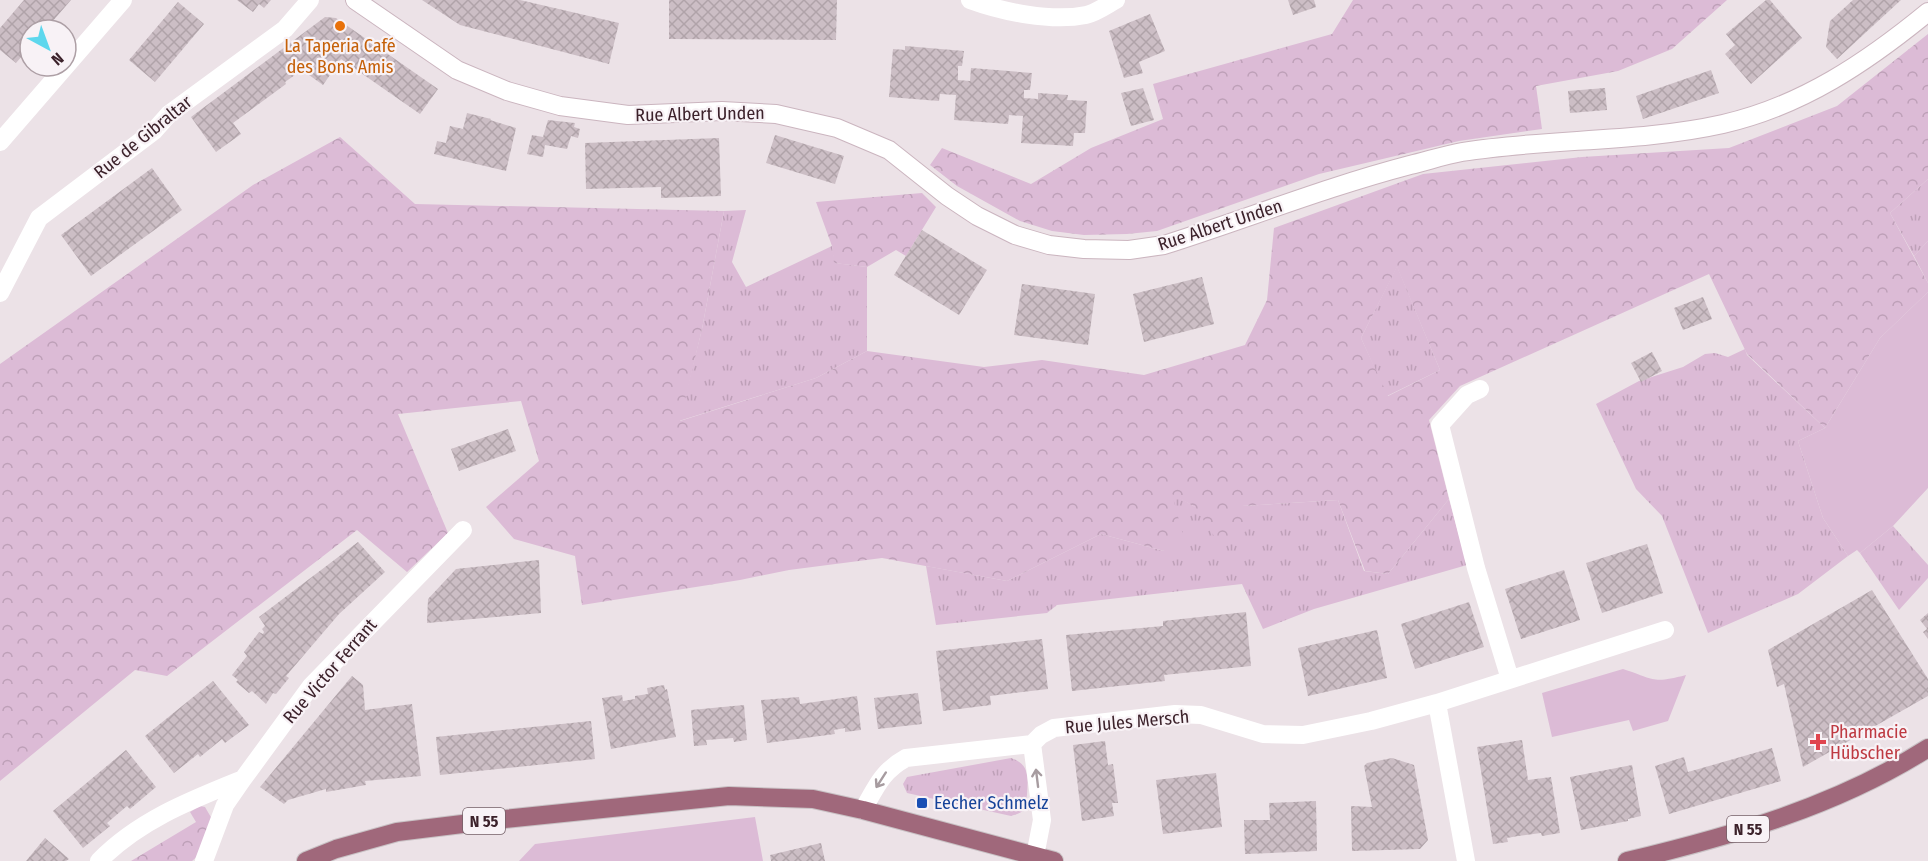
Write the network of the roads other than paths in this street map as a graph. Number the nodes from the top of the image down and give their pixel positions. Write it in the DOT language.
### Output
graph roads {
  1 [pos="123,0"];
  2 [pos="310,0"];
  3 [pos="355,0"];
  4 [pos="970,0"];
  5 [pos="1116,0"];
  6 [pos="1928,12"];
  7 [pos="0,142"];
  8 [pos="0,293"];
  9 [pos="1480,389"];
  10 [pos="462,530"];
  11 [pos="1665,630"];
  12 [pos="1510,679"];
  13 [pos="1437,703"];
  14 [pos="1032,744"];
  15 [pos="1928,748"];
  16 [pos="243,778"];
  17 [pos="863,810"];
  18 [pos="338,855"];
  19 [pos="1035,856"];
  20 [pos="99,861"];
  21 [pos="204,861"];
  22 [pos="306,861"];
  23 [pos="1054,861"];
  24 [pos="1466,861"];
  25 [pos="1627,861"];
  1 -- 7 [label="street"];
  2 -- 8 [label="street, Rue de Gibraltar"];
  3 -- 6 [label="street, Rue Albert Unden"];
  4 -- 5 [label="street"];
  9 -- 12 [label="street"];
  10 -- 16 [label="street, Rue Victor Ferrant"];
  11 -- 12 [label="street, Rue Jules Mersch"];
  12 -- 13 [label="street, Rue Jules Mersch"];
  13 -- 14 [label="street, Rue Jules Mersch"];
  13 -- 24 [label="street"];
  14 -- 17 [label="street, one-way"];
  19 -- 14 [label="street, one-way"];
  15 -- 25 [label="main road, N 55"];
  16 -- 20 [label="street"];
  16 -- 21 [label="street, Rue Victor Ferrant"];
  17 -- 18 [label="main road, N 55"];
  17 -- 19 [label="main road, N 55"];
  18 -- 22 [label="main road, N 55"];
  19 -- 23 [label="main road, N 55"];
}
